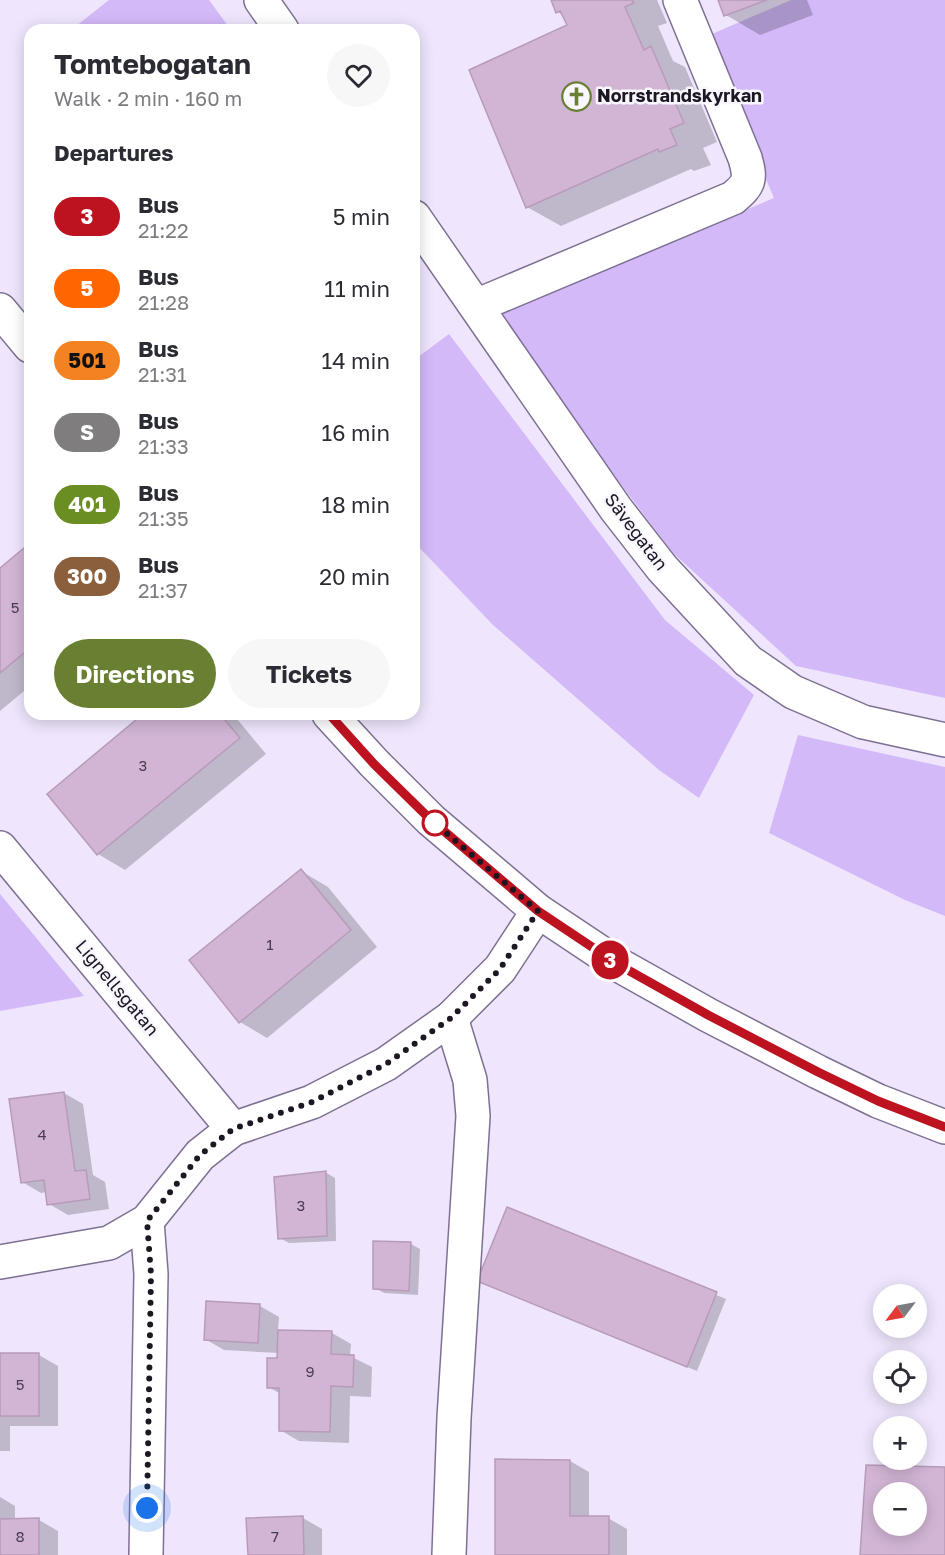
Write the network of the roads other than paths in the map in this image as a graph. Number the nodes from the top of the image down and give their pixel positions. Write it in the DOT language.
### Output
graph roads {
  1 [pos="261,0"];
  2 [pos="680,0"];
  3 [pos="278,24"];
  4 [pos="420,226"];
  5 [pos="476,306"];
  6 [pos="0,310"];
  7 [pos="24,339"];
  8 [pos="334,720"];
  9 [pos="945,740"];
  10 [pos="0,848"];
  11 [pos="538,911"];
  12 [pos="451,1018"];
  13 [pos="945,1127"];
  14 [pos="233,1129"];
  15 [pos="147,1221"];
  16 [pos="0,1262"];
  17 [pos="146,1555"];
  18 [pos="448,1555"];
  1 -- 3 [label="street"];
  2 -- 5 [label="street"];
  4 -- 5 [label="street, Sävegatan"];
  5 -- 9 [label="street, Sävegatan"];
  6 -- 7 [label="street"];
  8 -- 11 [label="street"];
  10 -- 14 [label="street, Lignellsgatan"];
  11 -- 12 [label="street"];
  11 -- 13 [label="street"];
  12 -- 14 [label="street"];
  12 -- 18 [label="street"];
  14 -- 15 [label="street"];
  15 -- 16 [label="street"];
  15 -- 17 [label="street"];
}
